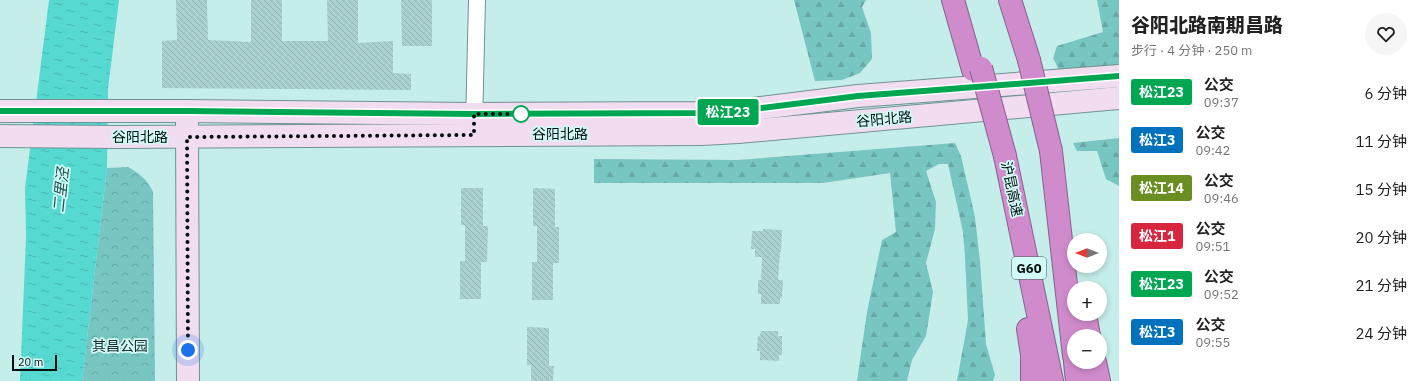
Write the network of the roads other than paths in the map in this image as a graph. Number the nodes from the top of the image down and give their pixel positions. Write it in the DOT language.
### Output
graph roads {
  1 [pos="477,0"];
  2 [pos="953,0"];
  3 [pos="960,0"];
  4 [pos="1010,0"];
  5 [pos="977,69"];
  6 [pos="1119,76"];
  7 [pos="1119,98"];
  8 [pos="10,111"];
  9 [pos="187,111"];
  10 [pos="474,124"];
  11 [pos="9,136"];
  12 [pos="187,137"];
  13 [pos="1051,151"];
  14 [pos="1000,157"];
  15 [pos="1068,233"];
  16 [pos="1071,329"];
  17 [pos="1076,369"];
  18 [pos="1096,369"];
  19 [pos="188,381"];
  20 [pos="1032,381"];
  21 [pos="1052,381"];
  22 [pos="1077,381"];
  23 [pos="1099,381"];
  1 -- 10 [label="street"];
  2 -- 5 [label="highway"];
  3 -- 5 [label="highway, 沪昆高速 / G60"];
  4 -- 13 [label="highway, G60, bridge"];
  5 -- 14 [label="highway, 沪昆高速 / G60, bridge"];
  6 -- 10 [label="main road, 谷阳北路"];
  7 -- 10 [label="main road, 谷阳北路"];
  8 -- 9 [label="main road, 谷阳北路"];
  9 -- 10 [label="main road, 谷阳北路"];
  9 -- 12 [label="main road"];
  10 -- 12 [label="main road, 谷阳北路"];
  11 -- 12 [label="main road, 谷阳北路"];
  12 -- 19 [label="main road"];
  13 -- 15 [label="highway"];
  13 -- 16 [label="highway, G60"];
  14 -- 20 [label="highway"];
  14 -- 21 [label="highway, 沪昆高速 / G60"];
  17 -- 22 [label="highway"];
  18 -- 23 [label="highway"];
}
